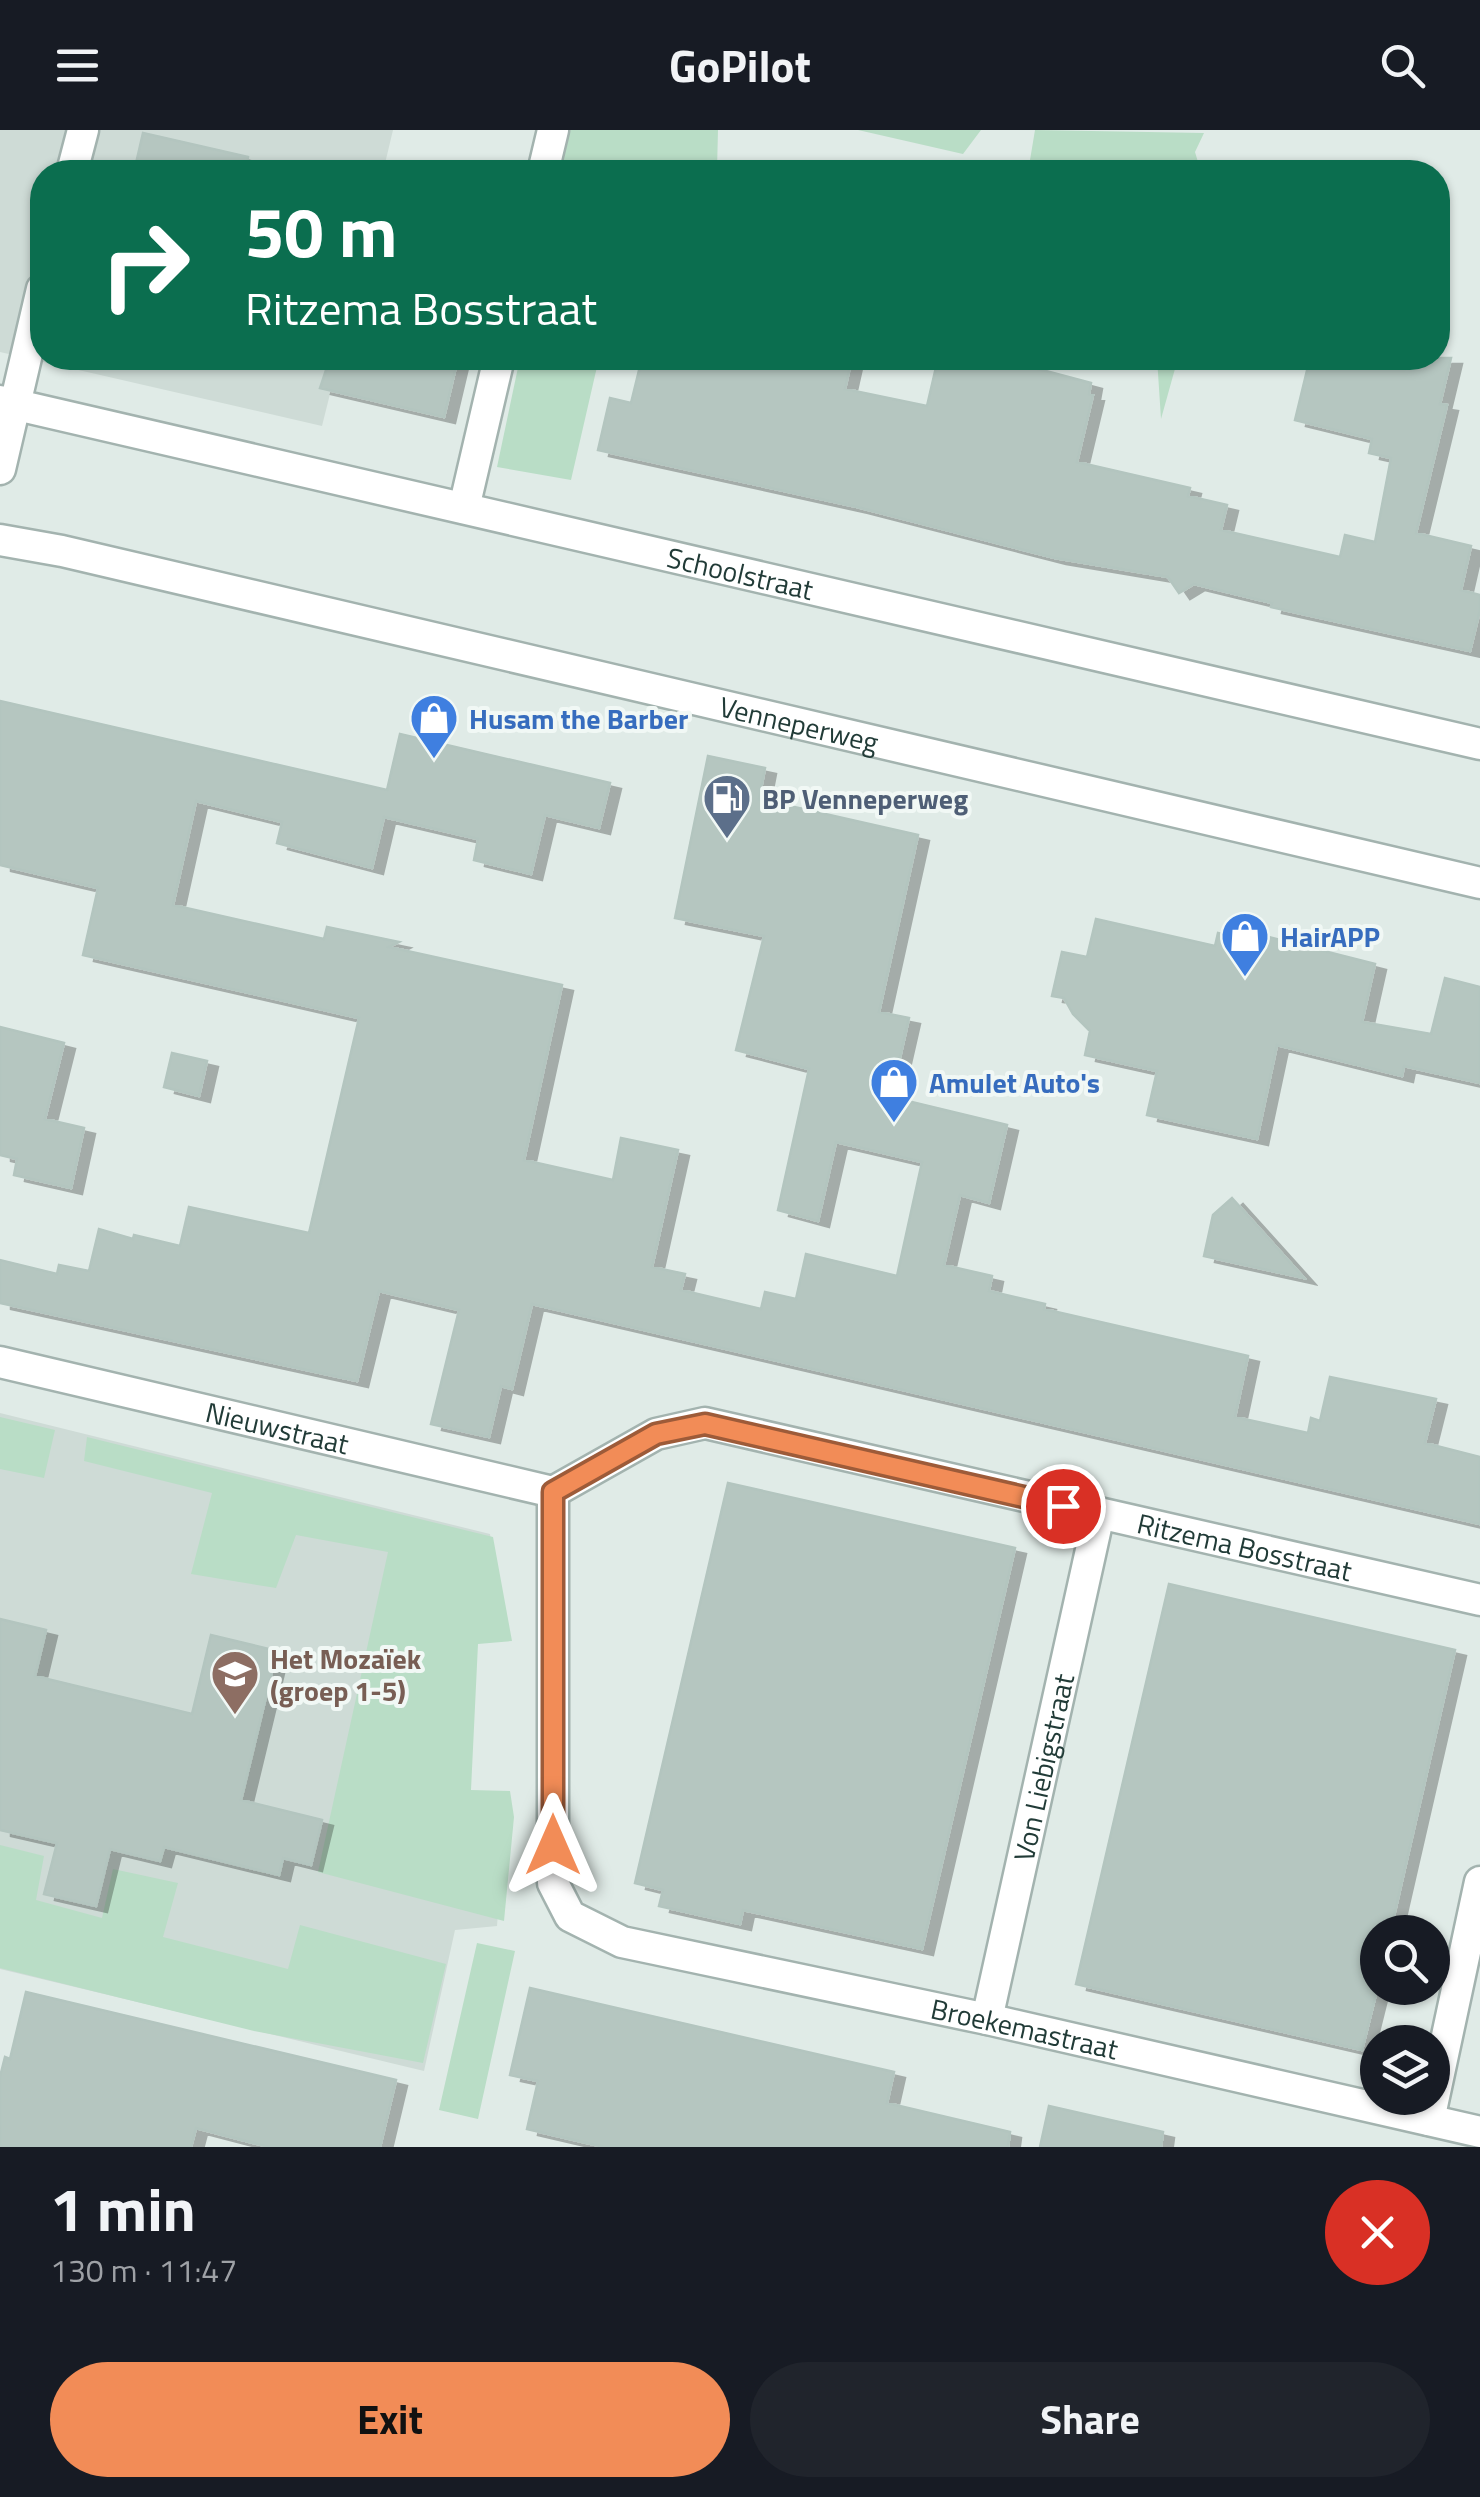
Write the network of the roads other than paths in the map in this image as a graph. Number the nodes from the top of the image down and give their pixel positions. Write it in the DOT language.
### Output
graph roads {
  1 [pos="83,130"];
  2 [pos="553,130"];
  3 [pos="75,160"];
  4 [pos="546,160"];
  5 [pos="30,329"];
  6 [pos="496,370"];
  7 [pos="8,402"];
  8 [pos="0,469"];
  9 [pos="464,508"];
  10 [pos="0,540"];
  11 [pos="1480,744"];
  12 [pos="1480,883"];
  13 [pos="0,1362"];
  14 [pos="553,1492"];
  15 [pos="1099,1514"];
  16 [pos="1480,1600"];
  17 [pos="1480,1882"];
  18 [pos="988,2019"];
  19 [pos="1429,2120"];
  20 [pos="1480,2132"];
  1 -- 3 [label="street"];
  2 -- 4 [label="street"];
  5 -- 7 [label="street"];
  6 -- 9 [label="street"];
  7 -- 8 [label="street"];
  7 -- 9 [label="street, Schoolstraat"];
  9 -- 11 [label="street, Schoolstraat"];
  10 -- 12 [label="street, Venneperweg"];
  13 -- 14 [label="street, Nieuwstraat"];
  14 -- 15 [label="street, Ritzema Bosstraat"];
  14 -- 18 [label="street, Broekemastraat"];
  15 -- 16 [label="street, Ritzema Bosstraat"];
  15 -- 18 [label="street, Von Liebigstraat"];
  17 -- 19 [label="street"];
  18 -- 19 [label="street, Broekemastraat"];
  19 -- 20 [label="street, Broekemastraat"];
}
